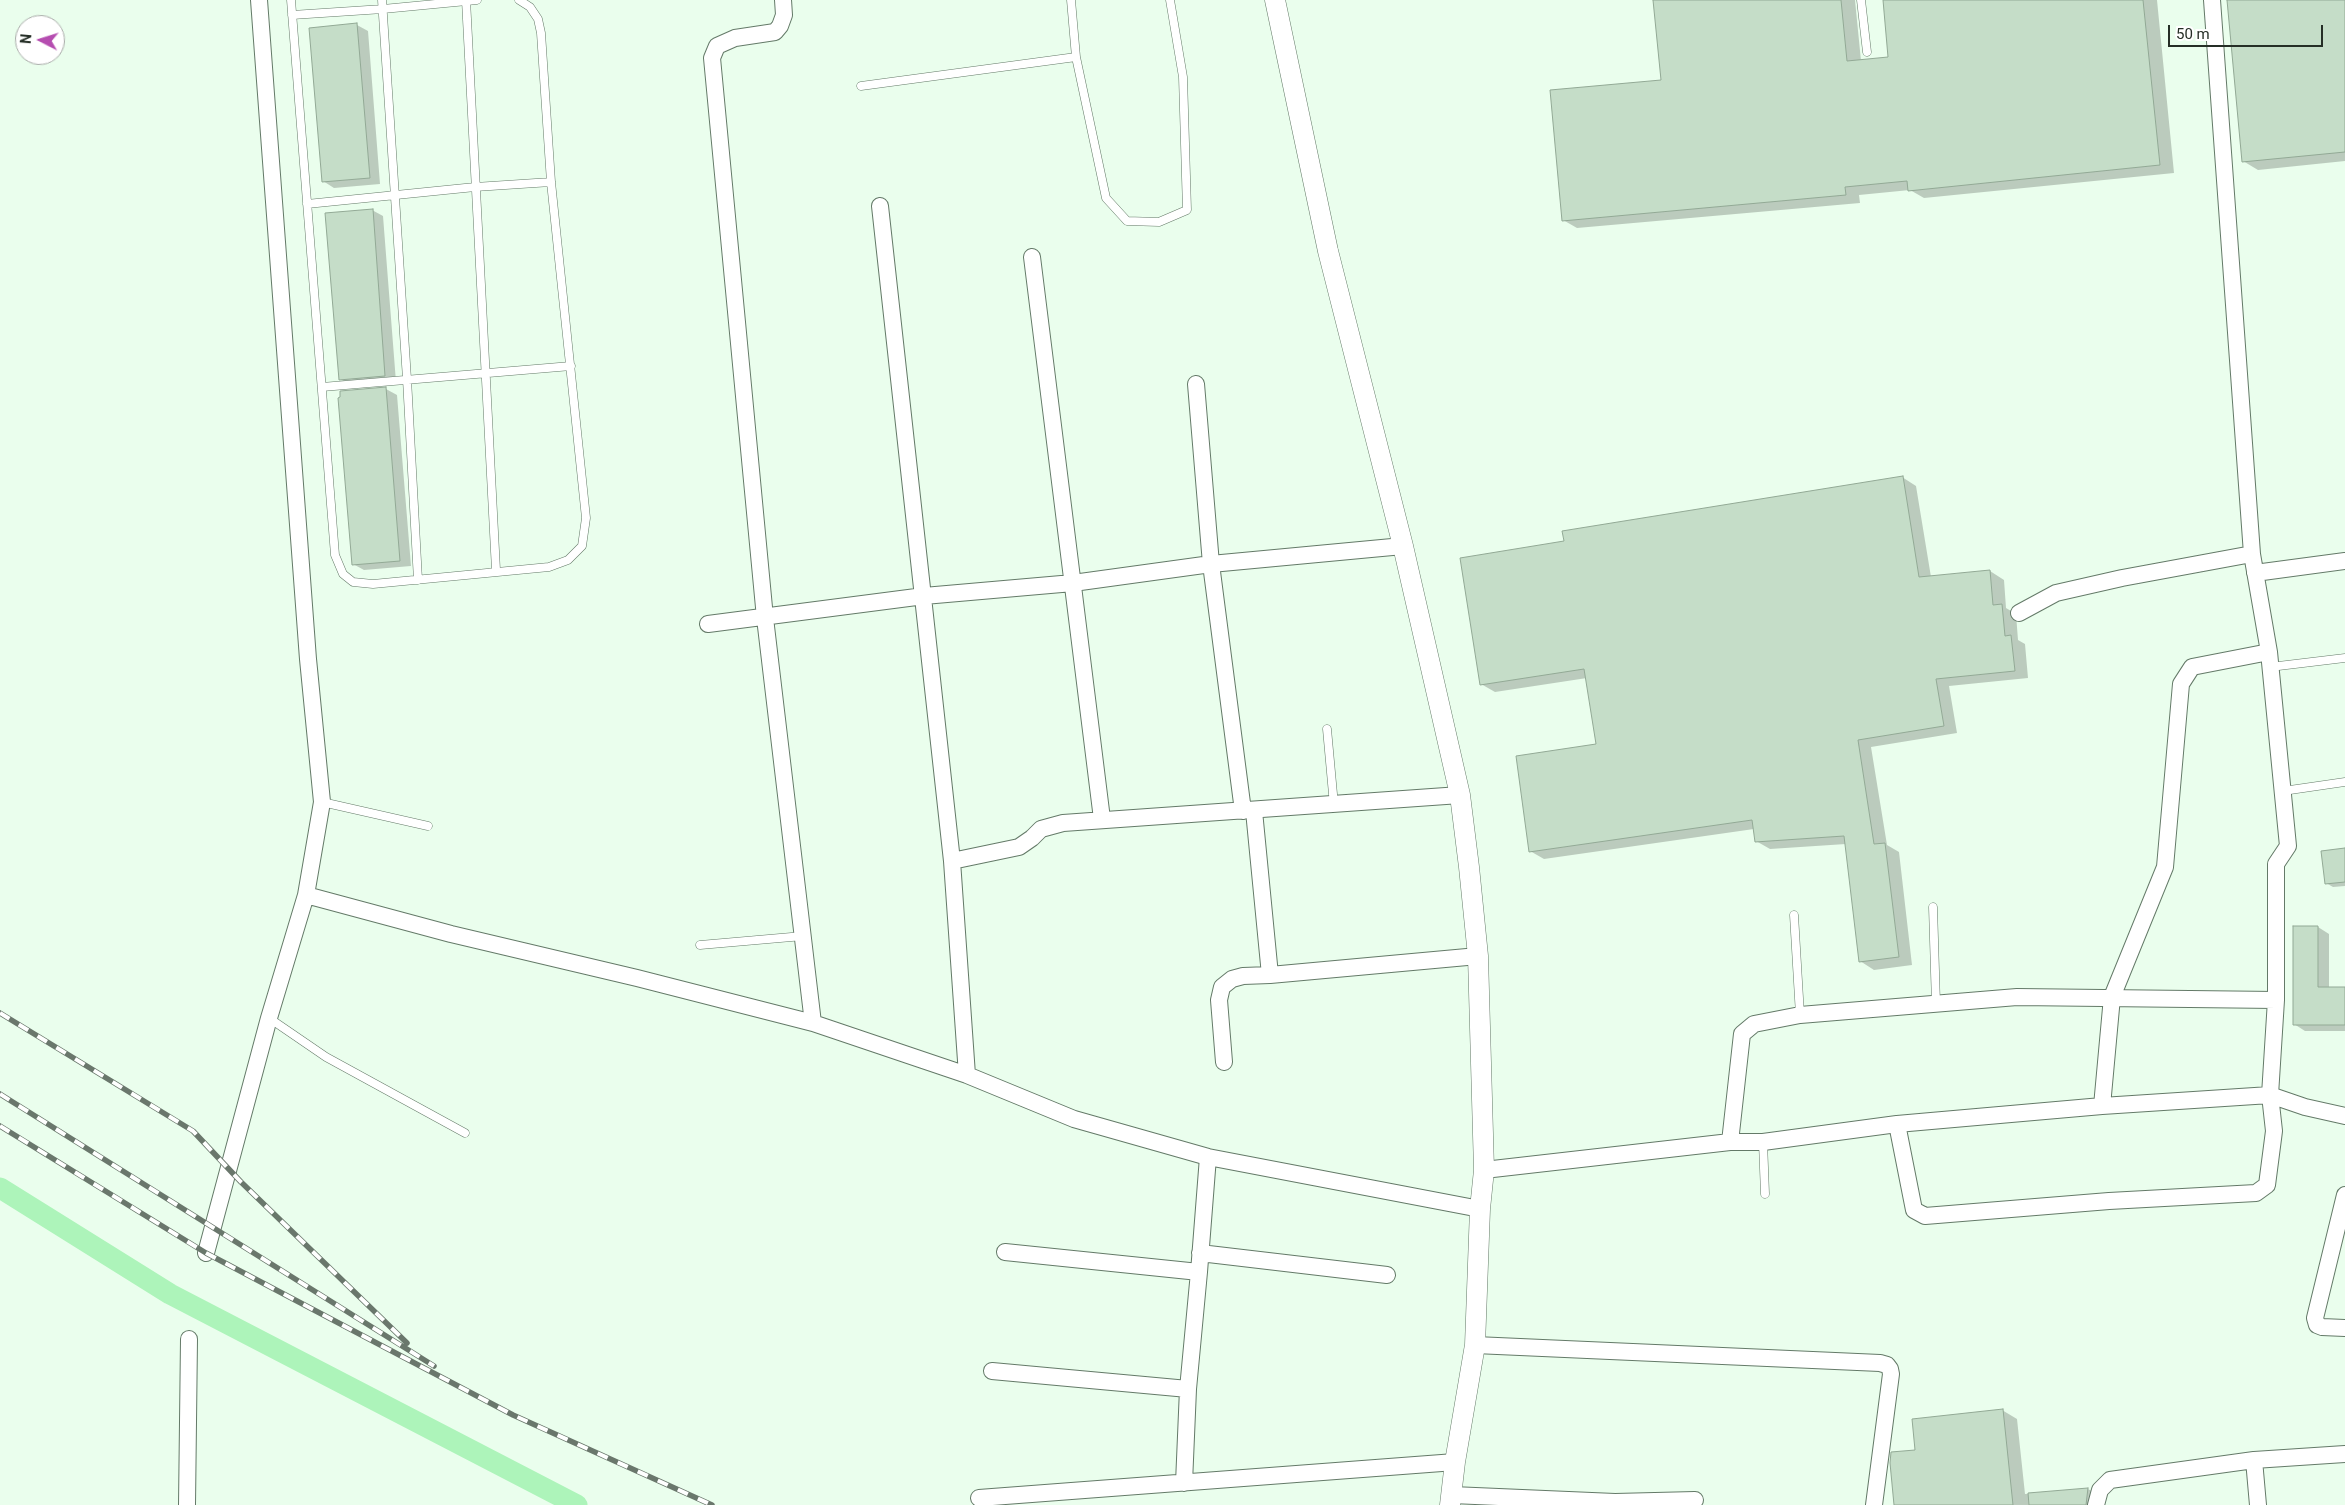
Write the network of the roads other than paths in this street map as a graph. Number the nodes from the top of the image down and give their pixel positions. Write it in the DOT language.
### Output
graph roads {
  1 [pos="259,0"];
  2 [pos="291,0"];
  3 [pos="382,0"];
  4 [pos="476,0"];
  5 [pos="519,0"];
  6 [pos="783,0"];
  7 [pos="1071,0"];
  8 [pos="1170,0"];
  9 [pos="1275,0"];
  10 [pos="1861,0"];
  11 [pos="2212,0"];
  12 [pos="466,1"];
  13 [pos="383,9"];
  14 [pos="292,15"];
  15 [pos="1867,52"];
  16 [pos="1076,57"];
  17 [pos="861,86"];
  18 [pos="551,182"];
  19 [pos="475,187"];
  20 [pos="394,194"];
  21 [pos="308,204"];
  22 [pos="880,206"];
  23 [pos="1032,257"];
  24 [pos="571,366"];
  25 [pos="485,374"];
  26 [pos="408,379"];
  27 [pos="1196,384"];
  28 [pos="322,387"];
  29 [pos="1403,546"];
  30 [pos="2252,554"];
  31 [pos="2345,561"];
  32 [pos="1210,564"];
  33 [pos="496,570"];
  34 [pos="2255,573"];
  35 [pos="418,580"];
  36 [pos="1072,583"];
  37 [pos="924,596"];
  38 [pos="2019,613"];
  39 [pos="765,618"];
  40 [pos="708,624"];
  41 [pos="2345,658"];
  42 [pos="2270,660"];
  43 [pos="1326,729"];
  44 [pos="2345,782"];
  45 [pos="2282,791"];
  46 [pos="1460,795"];
  47 [pos="322,802"];
  48 [pos="1334,805"];
  49 [pos="1248,811"];
  50 [pos="1102,820"];
  51 [pos="428,826"];
  52 [pos="952,861"];
  53 [pos="306,895"];
  54 [pos="1933,907"];
  55 [pos="1794,915"];
  56 [pos="803,936"];
  57 [pos="700,945"];
  58 [pos="1478,956"];
  59 [pos="1270,975"];
  60 [pos="2112,997"];
  61 [pos="2276,1000"];
  62 [pos="1936,1004"];
  63 [pos="1800,1015"];
  64 [pos="269,1018"];
  65 [pos="813,1023"];
  66 [pos="1224,1062"];
  67 [pos="967,1075"];
  68 [pos="2270,1095"];
  69 [pos="2102,1106"];
  70 [pos="2345,1116"];
  71 [pos="1897,1124"];
  72 [pos="465,1133"];
  73 [pos="1730,1142"];
  74 [pos="1763,1142"];
  75 [pos="1208,1157"];
  76 [pos="1484,1170"];
  77 [pos="1765,1194"];
  78 [pos="2345,1195"];
  79 [pos="1480,1209"];
  80 [pos="1005,1252"];
  81 [pos="206,1253"];
  82 [pos="1200,1253"];
  83 [pos="1199,1272"];
  84 [pos="1386,1275"];
  85 [pos="2345,1328"];
  86 [pos="189,1339"];
  87 [pos="1475,1345"];
  88 [pos="992,1371"];
  89 [pos="1188,1389"];
  90 [pos="2345,1454"];
  91 [pos="2254,1460"];
  92 [pos="1455,1462"];
  93 [pos="1184,1483"];
  94 [pos="979,1498"];
  95 [pos="1451,1500"];
  96 [pos="1695,1500"];
  97 [pos="187,1505"];
  98 [pos="1874,1505"];
  99 [pos="2096,1505"];
  100 [pos="2258,1505"];
  1 -- 47 [label="street"];
  2 -- 14 [label="lane"];
  3 -- 13 [label="lane"];
  4 -- 12 [label="lane"];
  5 -- 18 [label="lane"];
  6 -- 39 [label="street"];
  7 -- 16 [label="lane"];
  8 -- 16 [label="lane"];
  9 -- 29 [label="street"];
  10 -- 15 [label="lane"];
  11 -- 30 [label="street"];
  12 -- 13 [label="lane"];
  12 -- 19 [label="lane"];
  13 -- 14 [label="lane"];
  13 -- 20 [label="lane"];
  14 -- 21 [label="lane"];
  16 -- 17 [label="lane"];
  18 -- 19 [label="lane"];
  18 -- 24 [label="lane"];
  19 -- 20 [label="lane"];
  19 -- 25 [label="lane"];
  20 -- 21 [label="lane"];
  20 -- 26 [label="lane"];
  21 -- 28 [label="lane"];
  22 -- 37 [label="street"];
  23 -- 36 [label="street"];
  24 -- 25 [label="lane"];
  24 -- 33 [label="lane"];
  25 -- 26 [label="lane"];
  25 -- 33 [label="lane"];
  26 -- 28 [label="lane"];
  26 -- 35 [label="lane"];
  27 -- 32 [label="street"];
  28 -- 35 [label="lane"];
  29 -- 32 [label="street"];
  29 -- 46 [label="street"];
  30 -- 34 [label="street"];
  30 -- 38 [label="street"];
  31 -- 34 [label="street"];
  32 -- 36 [label="street"];
  32 -- 49 [label="street"];
  33 -- 35 [label="lane"];
  34 -- 42 [label="street"];
  36 -- 37 [label="street"];
  36 -- 50 [label="street"];
  37 -- 39 [label="street"];
  37 -- 52 [label="street"];
  39 -- 40 [label="street"];
  39 -- 56 [label="street"];
  41 -- 42 [label="lane"];
  42 -- 45 [label="street"];
  42 -- 60 [label="street"];
  43 -- 48 [label="lane"];
  44 -- 45 [label="lane"];
  45 -- 61 [label="street"];
  46 -- 48 [label="street"];
  46 -- 58 [label="street"];
  47 -- 51 [label="lane"];
  47 -- 53 [label="street"];
  48 -- 49 [label="street"];
  49 -- 50 [label="street"];
  49 -- 59 [label="street"];
  50 -- 52 [label="street"];
  52 -- 67 [label="street"];
  53 -- 64 [label="street"];
  53 -- 65 [label="street"];
  54 -- 62 [label="lane"];
  55 -- 63 [label="lane"];
  56 -- 57 [label="lane"];
  56 -- 65 [label="street"];
  58 -- 59 [label="street"];
  58 -- 76 [label="street"];
  59 -- 66 [label="street"];
  60 -- 61 [label="street"];
  60 -- 62 [label="street"];
  60 -- 69 [label="street"];
  61 -- 68 [label="street"];
  62 -- 63 [label="street"];
  63 -- 73 [label="street"];
  64 -- 72 [label="lane"];
  64 -- 81 [label="street"];
  65 -- 67 [label="street"];
  67 -- 75 [label="street"];
  68 -- 69 [label="street"];
  68 -- 70 [label="street"];
  68 -- 71 [label="street"];
  69 -- 71 [label="street"];
  71 -- 74 [label="street"];
  73 -- 74 [label="street"];
  73 -- 76 [label="street"];
  74 -- 77 [label="lane"];
  75 -- 79 [label="street"];
  75 -- 82 [label="street"];
  76 -- 79 [label="street"];
  78 -- 85 [label="street"];
  79 -- 87 [label="street"];
  80 -- 83 [label="street"];
  82 -- 83 [label="street"];
  82 -- 84 [label="street"];
  83 -- 89 [label="street"];
  86 -- 97 [label="street"];
  87 -- 92 [label="street"];
  87 -- 98 [label="street"];
  88 -- 89 [label="street"];
  89 -- 93 [label="street"];
  90 -- 91 [label="street"];
  91 -- 99 [label="street"];
  91 -- 100 [label="street"];
  92 -- 93 [label="street"];
  92 -- 95 [label="street"];
  93 -- 94 [label="street"];
  95 -- 96 [label="street"];
}
